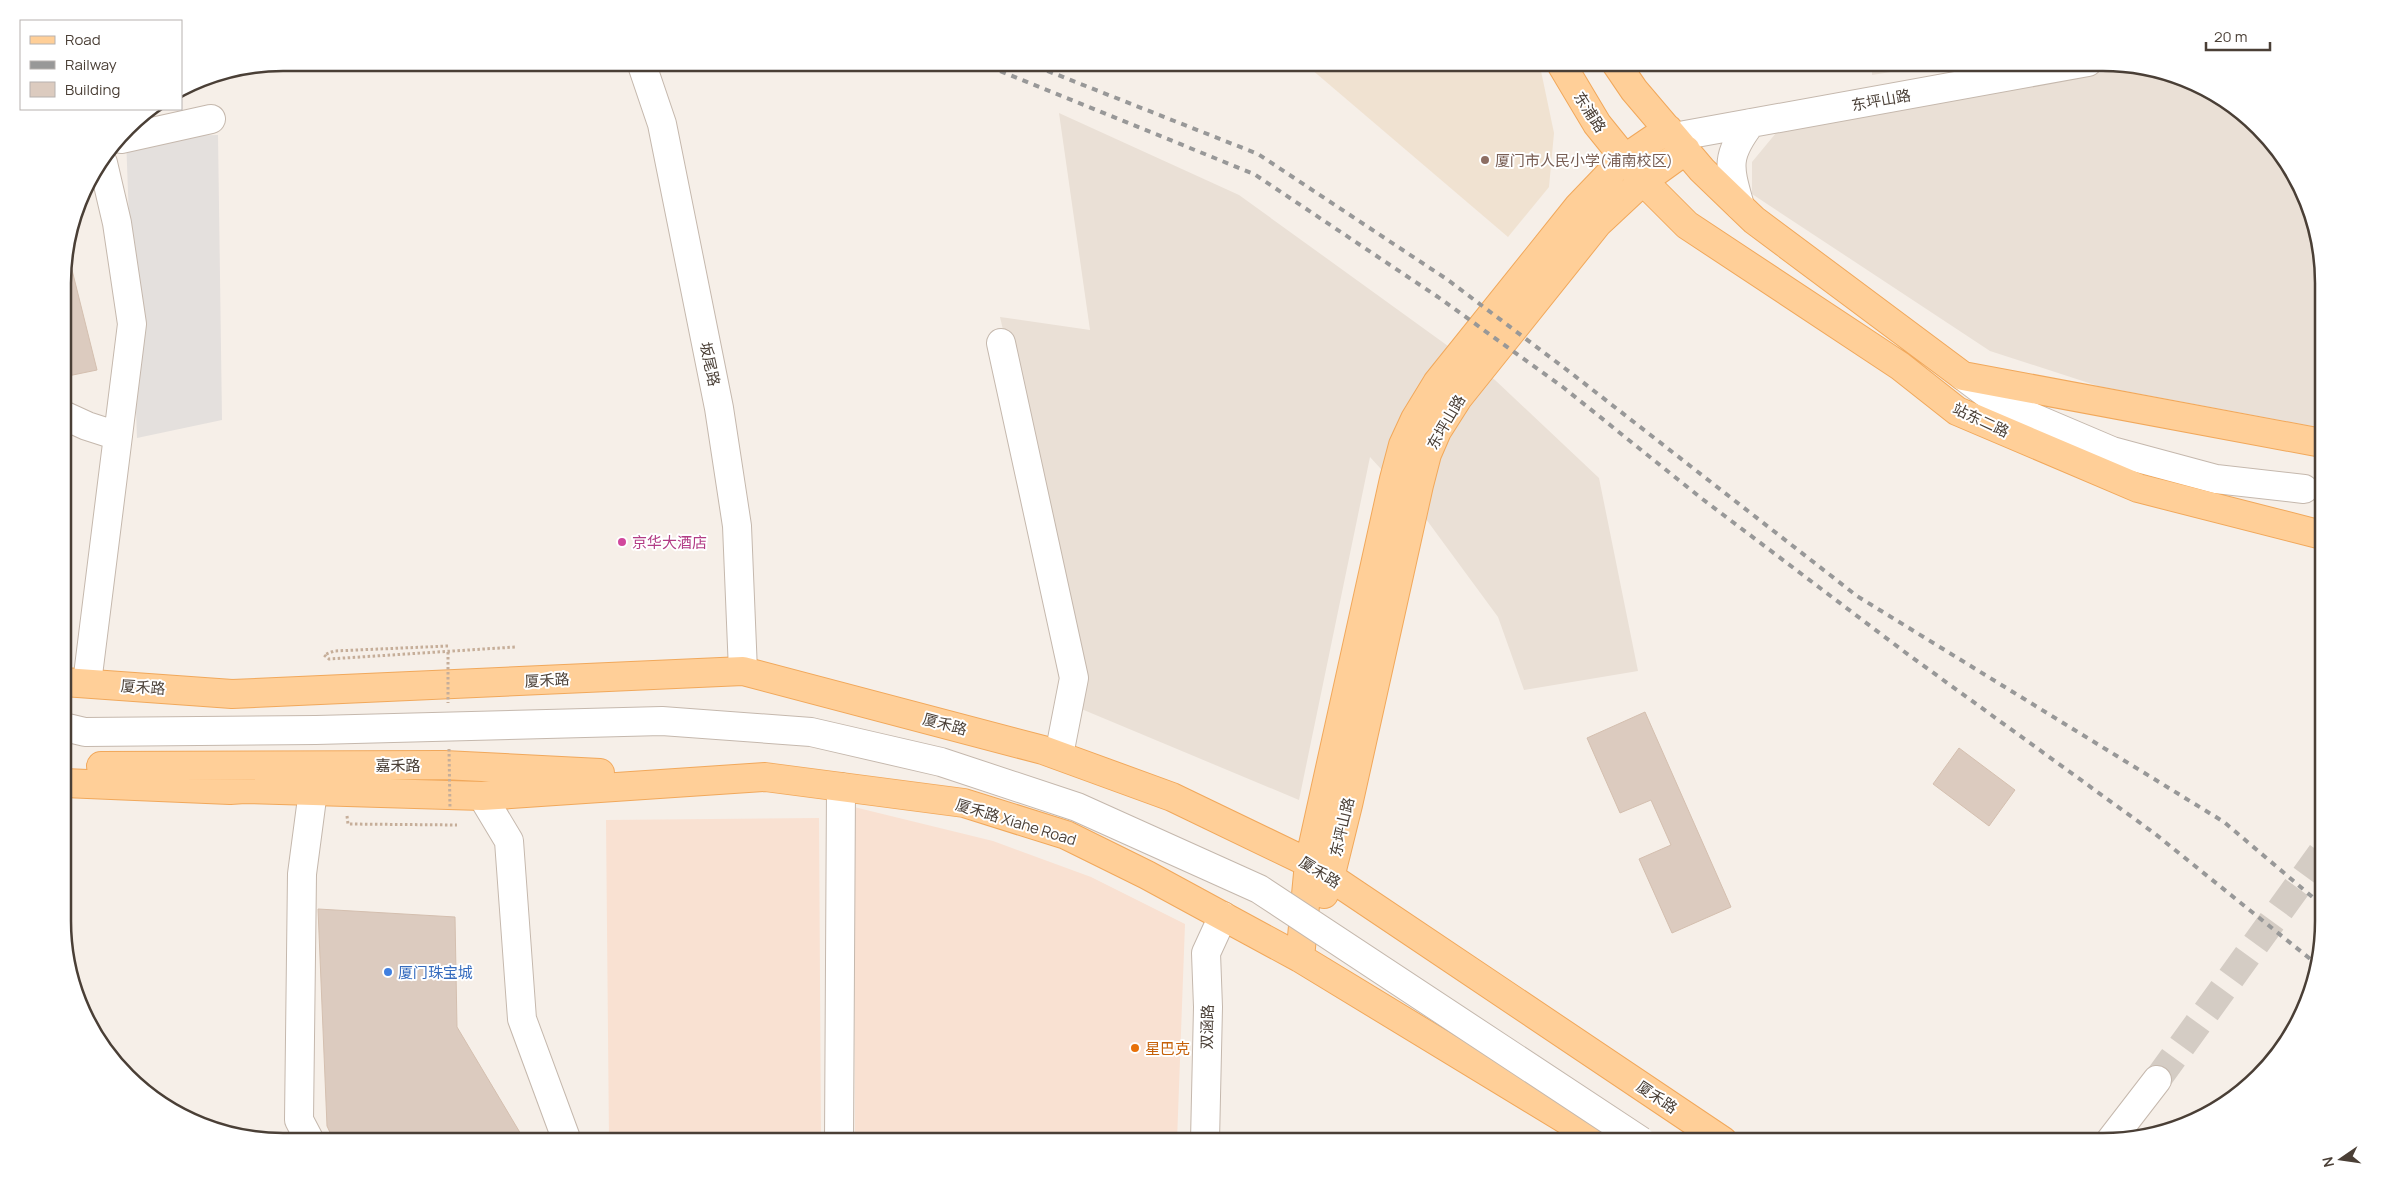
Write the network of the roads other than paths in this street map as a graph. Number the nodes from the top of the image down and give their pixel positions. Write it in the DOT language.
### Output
graph roads {
  1 [pos="644,71"];
  2 [pos="1565,71"];
  3 [pos="1621,71"];
  4 [pos="2038,71"];
  5 [pos="211,120"];
  6 [pos="1751,123"];
  7 [pos="130,137"];
  8 [pos="1676,139"];
  9 [pos="1624,159"];
  10 [pos="105,170"];
  11 [pos="1651,189"];
  12 [pos="1740,206"];
  13 [pos="1001,343"];
  14 [pos="1963,376"];
  15 [pos="71,419"];
  16 [pos="118,436"];
  17 [pos="2315,442"];
  18 [pos="2304,489"];
  19 [pos="2315,534"];
  20 [pos="743,671"];
  21 [pos="71,681"];
  22 [pos="71,686"];
  23 [pos="71,729"];
  24 [pos="1059,755"];
  25 [pos="71,779"];
  26 [pos="71,779"];
  27 [pos="732,779"];
  28 [pos="841,787"];
  29 [pos="313,791"];
  30 [pos="482,796"];
  31 [pos="1320,871"];
  32 [pos="1223,916"];
  33 [pos="1300,958"];
  34 [pos="2157,1080"];
  35 [pos="2117,1132"];
  36 [pos="306,1133"];
  37 [pos="564,1133"];
  38 [pos="839,1133"];
  39 [pos="1205,1133"];
  40 [pos="1588,1133"];
  41 [pos="1629,1133"];
  42 [pos="1711,1133"];
  1 -- 20 [label="street, 坂尾路"];
  2 -- 9 [label="main road, 东浦路"];
  3 -- 8 [label="main road"];
  4 -- 6 [label="street, 东坪山路"];
  5 -- 7 [label="street"];
  6 -- 8 [label="street, 东坪山路"];
  6 -- 12 [label="street"];
  8 -- 9 [label="main road, 东坪山路"];
  8 -- 11 [label="main road, 东坪山路"];
  8 -- 12 [label="main road"];
  9 -- 11 [label="main road, 东浦路"];
  9 -- 31 [label="main road, 东坪山路"];
  10 -- 16 [label="street"];
  11 -- 19 [label="main road, 站东二路"];
  11 -- 31 [label="main road, 东坪山路"];
  12 -- 14 [label="main road"];
  13 -- 24 [label="street"];
  14 -- 17 [label="main road"];
  14 -- 18 [label="street"];
  15 -- 16 [label="street"];
  16 -- 21 [label="street"];
  20 -- 22 [label="main road, 厦禾路"];
  20 -- 24 [label="main road, 厦禾路"];
  23 -- 41 [label="street, bridge"];
  24 -- 31 [label="main road, 厦禾路"];
  25 -- 27 [label="main road, 嘉禾路"];
  26 -- 29 [label="main road"];
  27 -- 28 [label="main road, 厦禾路 Xiahe Road"];
  27 -- 30 [label="main road"];
  28 -- 32 [label="main road, 厦禾路 Xiahe Road"];
  28 -- 38 [label="street"];
  29 -- 30 [label="main road"];
  29 -- 36 [label="street"];
  30 -- 37 [label="street"];
  31 -- 33 [label="main road, 东坪山路"];
  31 -- 42 [label="main road, 厦禾路"];
  32 -- 33 [label="main road"];
  32 -- 39 [label="street, 双涵路"];
  33 -- 40 [label="main road"];
  34 -- 35 [label="street"];
}
